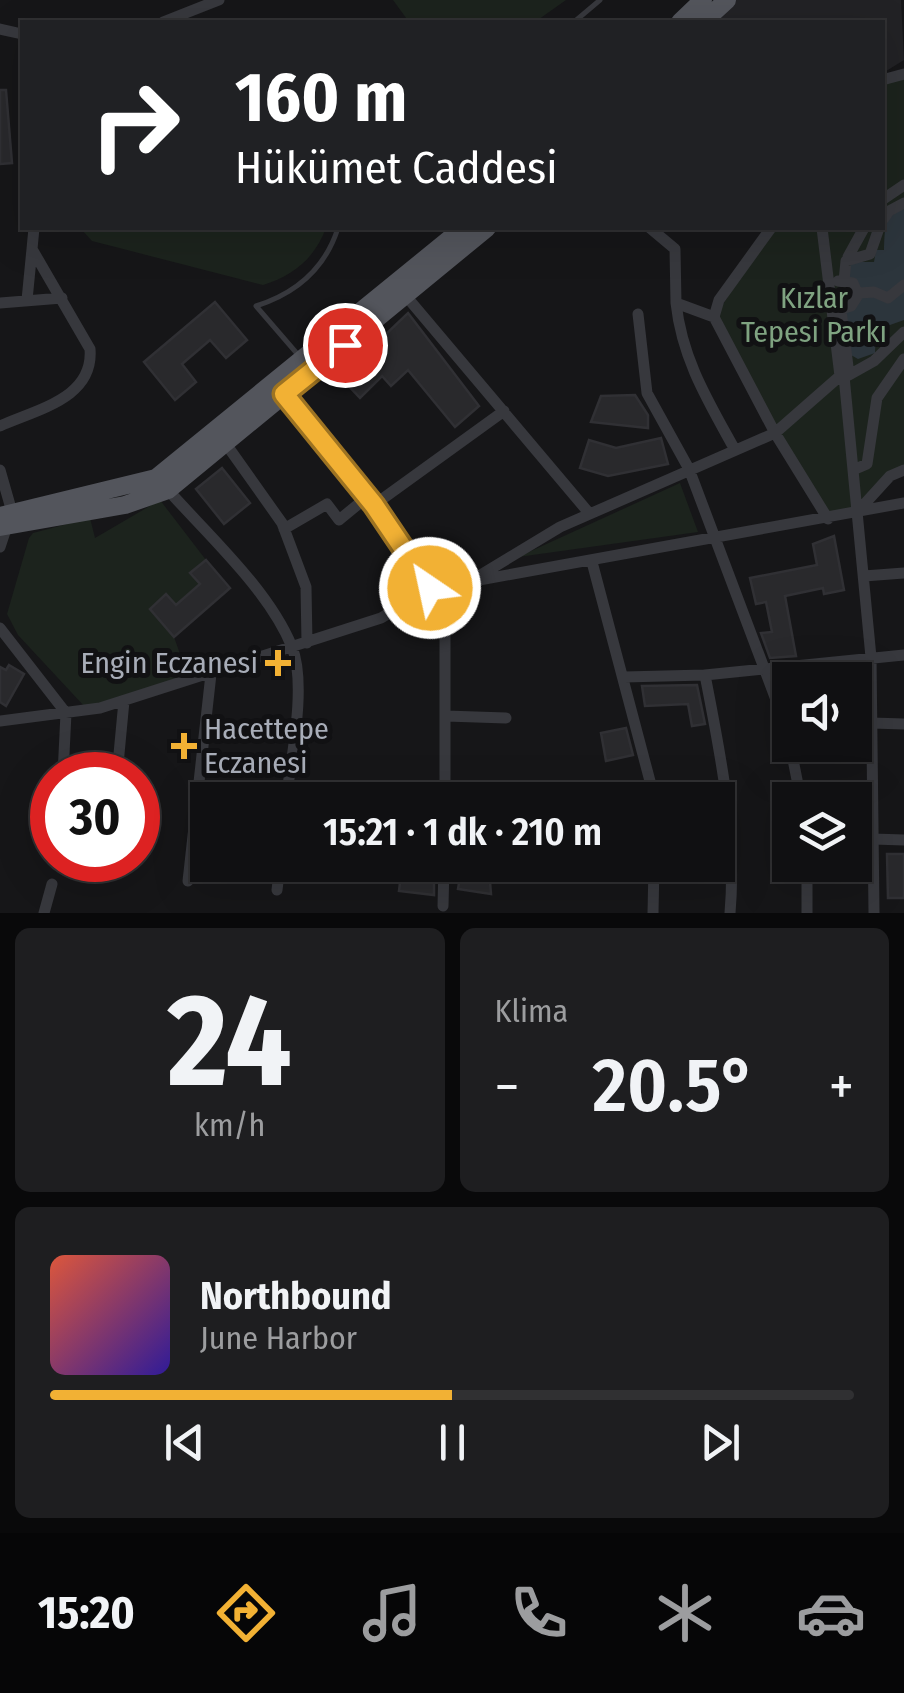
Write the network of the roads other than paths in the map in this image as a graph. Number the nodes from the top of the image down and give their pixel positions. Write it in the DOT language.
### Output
graph roads {
  1 [pos="219,0"];
  2 [pos="600,0"];
  3 [pos="727,0"];
  4 [pos="202,4"];
  5 [pos="698,7"];
  6 [pos="167,20"];
  7 [pos="576,20"];
  8 [pos="904,203"];
  9 [pos="885,219"];
  10 [pos="34,230"];
  11 [pos="337,230"];
  12 [pos="461,230"];
  13 [pos="485,230"];
  14 [pos="652,230"];
  15 [pos="769,230"];
  16 [pos="822,230"];
  17 [pos="863,230"];
  18 [pos="879,230"];
  19 [pos="32,249"];
  20 [pos="846,261"];
  21 [pos="844,280"];
  22 [pos="904,285"];
  23 [pos="829,289"];
  24 [pos="858,293"];
  25 [pos="406,296"];
  26 [pos="62,298"];
  27 [pos="28,300"];
  28 [pos="0,302"];
  29 [pos="676,303"];
  30 [pos="836,310"];
  31 [pos="638,314"];
  32 [pos="714,318"];
  33 [pos="904,332"];
  34 [pos="302,359"];
  35 [pos="904,359"];
  36 [pos="844,376"];
  37 [pos="284,394"];
  38 [pos="504,411"];
  39 [pos="0,426"];
  40 [pos="775,433"];
  41 [pos="226,444"];
  42 [pos="735,450"];
  43 [pos="0,470"];
  44 [pos="689,470"];
  45 [pos="853,470"];
  46 [pos="904,470"];
  47 [pos="168,490"];
  48 [pos="371,501"];
  49 [pos="904,503"];
  50 [pos="860,509"];
  51 [pos="590,514"];
  52 [pos="828,518"];
  53 [pos="5,520"];
  54 [pos="284,528"];
  55 [pos="714,538"];
  56 [pos="0,547"];
  57 [pos="592,562"];
  58 [pos="904,573"];
  59 [pos="864,576"];
  60 [pos="466,584"];
  61 [pos="445,586"];
  62 [pos="430,588"];
  63 [pos="0,628"];
  64 [pos="307,643"];
  65 [pos="293,648"];
  66 [pos="904,655"];
  67 [pos="871,657"];
  68 [pos="871,662"];
  69 [pos="762,668"];
  70 [pos="212,674"];
  71 [pos="705,674"];
  72 [pos="624,677"];
  73 [pos="124,701"];
  74 [pos="66,713"];
  75 [pos="446,716"];
  76 [pos="506,718"];
  77 [pos="0,721"];
  78 [pos="872,723"];
  79 [pos="904,724"];
  80 [pos="0,733"];
  81 [pos="64,752"];
  82 [pos="119,752"];
  83 [pos="288,782"];
  84 [pos="446,782"];
  85 [pos="650,782"];
  86 [pos="797,782"];
  87 [pos="873,839"];
  88 [pos="904,840"];
  89 [pos="188,881"];
  90 [pos="278,882"];
  91 [pos="444,882"];
  92 [pos="654,882"];
  93 [pos="806,882"];
  94 [pos="52,884"];
  95 [pos="277,890"];
  96 [pos="443,906"];
  97 [pos="44,913"];
  98 [pos="654,913"];
  99 [pos="730,913"];
  100 [pos="807,913"];
  101 [pos="874,913"];
  1 -- 4 [label="street"];
  2 -- 7 [label="lane"];
  3 -- 5 [label="main road"];
  4 -- 6 [label="street"];
  8 -- 9 [label="street"];
  10 -- 19 [label="street"];
  11 -- 34 [label="lane"];
  12 -- 34 [label="main road"];
  13 -- 25 [label="main road"];
  14 -- 29 [label="street"];
  15 -- 32 [label="street"];
  16 -- 23 [label="street"];
  17 -- 20 [label="street"];
  18 -- 20 [label="street"];
  19 -- 26 [label="street"];
  19 -- 27 [label="street"];
  20 -- 21 [label="street"];
  21 -- 23 [label="street"];
  21 -- 24 [label="street"];
  22 -- 24 [label="street"];
  23 -- 24 [label="street"];
  23 -- 30 [label="street"];
  24 -- 30 [label="street"];
  25 -- 37 [label="main road"];
  25 -- 38 [label="street"];
  26 -- 27 [label="street"];
  26 -- 39 [label="street"];
  27 -- 28 [label="street"];
  29 -- 32 [label="street"];
  29 -- 42 [label="street"];
  30 -- 36 [label="street"];
  31 -- 44 [label="street"];
  32 -- 40 [label="street"];
  33 -- 36 [label="street"];
  34 -- 53 [label="main road"];
  35 -- 45 [label="street"];
  36 -- 40 [label="street"];
  36 -- 45 [label="street"];
  37 -- 41 [label="main road"];
  37 -- 48 [label="street"];
  38 -- 48 [label="street"];
  38 -- 51 [label="street"];
  40 -- 42 [label="street"];
  40 -- 52 [label="street"];
  41 -- 47 [label="main road"];
  41 -- 54 [label="street"];
  42 -- 44 [label="street"];
  43 -- 53 [label="street"];
  44 -- 51 [label="street"];
  44 -- 55 [label="street"];
  45 -- 50 [label="street"];
  46 -- 50 [label="street"];
  47 -- 53 [label="main road"];
  47 -- 65 [label="street"];
  48 -- 54 [label="street"];
  48 -- 62 [label="street"];
  49 -- 50 [label="street"];
  50 -- 52 [label="street"];
  50 -- 59 [label="street"];
  51 -- 60 [label="street"];
  52 -- 55 [label="street"];
  53 -- 56 [label="street"];
  54 -- 64 [label="street"];
  55 -- 57 [label="street"];
  55 -- 69 [label="street"];
  57 -- 60 [label="street"];
  57 -- 72 [label="street"];
  58 -- 59 [label="street"];
  59 -- 67 [label="street"];
  60 -- 61 [label="street"];
  61 -- 62 [label="street"];
  61 -- 75 [label="street"];
  62 -- 64 [label="street"];
  63 -- 74 [label="street"];
  64 -- 65 [label="street"];
  65 -- 70 [label="street"];
  65 -- 83 [label="street"];
  66 -- 67 [label="street"];
  67 -- 68 [label="street"];
  67 -- 69 [label="street"];
  69 -- 71 [label="street"];
  69 -- 86 [label="street"];
  70 -- 73 [label="street"];
  70 -- 89 [label="street"];
  71 -- 72 [label="street"];
  71 -- 99 [label="street"];
  72 -- 85 [label="street"];
  73 -- 74 [label="street"];
  73 -- 82 [label="street"];
  74 -- 77 [label="street"];
  74 -- 81 [label="street"];
  75 -- 76 [label="street"];
  75 -- 84 [label="street"];
  77 -- 80 [label="street"];
  78 -- 79 [label="street"];
  78 -- 87 [label="street"];
  87 -- 88 [label="street"];
  87 -- 101 [label="street"];
  90 -- 95 [label="street"];
  91 -- 96 [label="street"];
  92 -- 98 [label="street"];
  93 -- 100 [label="street"];
  94 -- 97 [label="street"];
}
